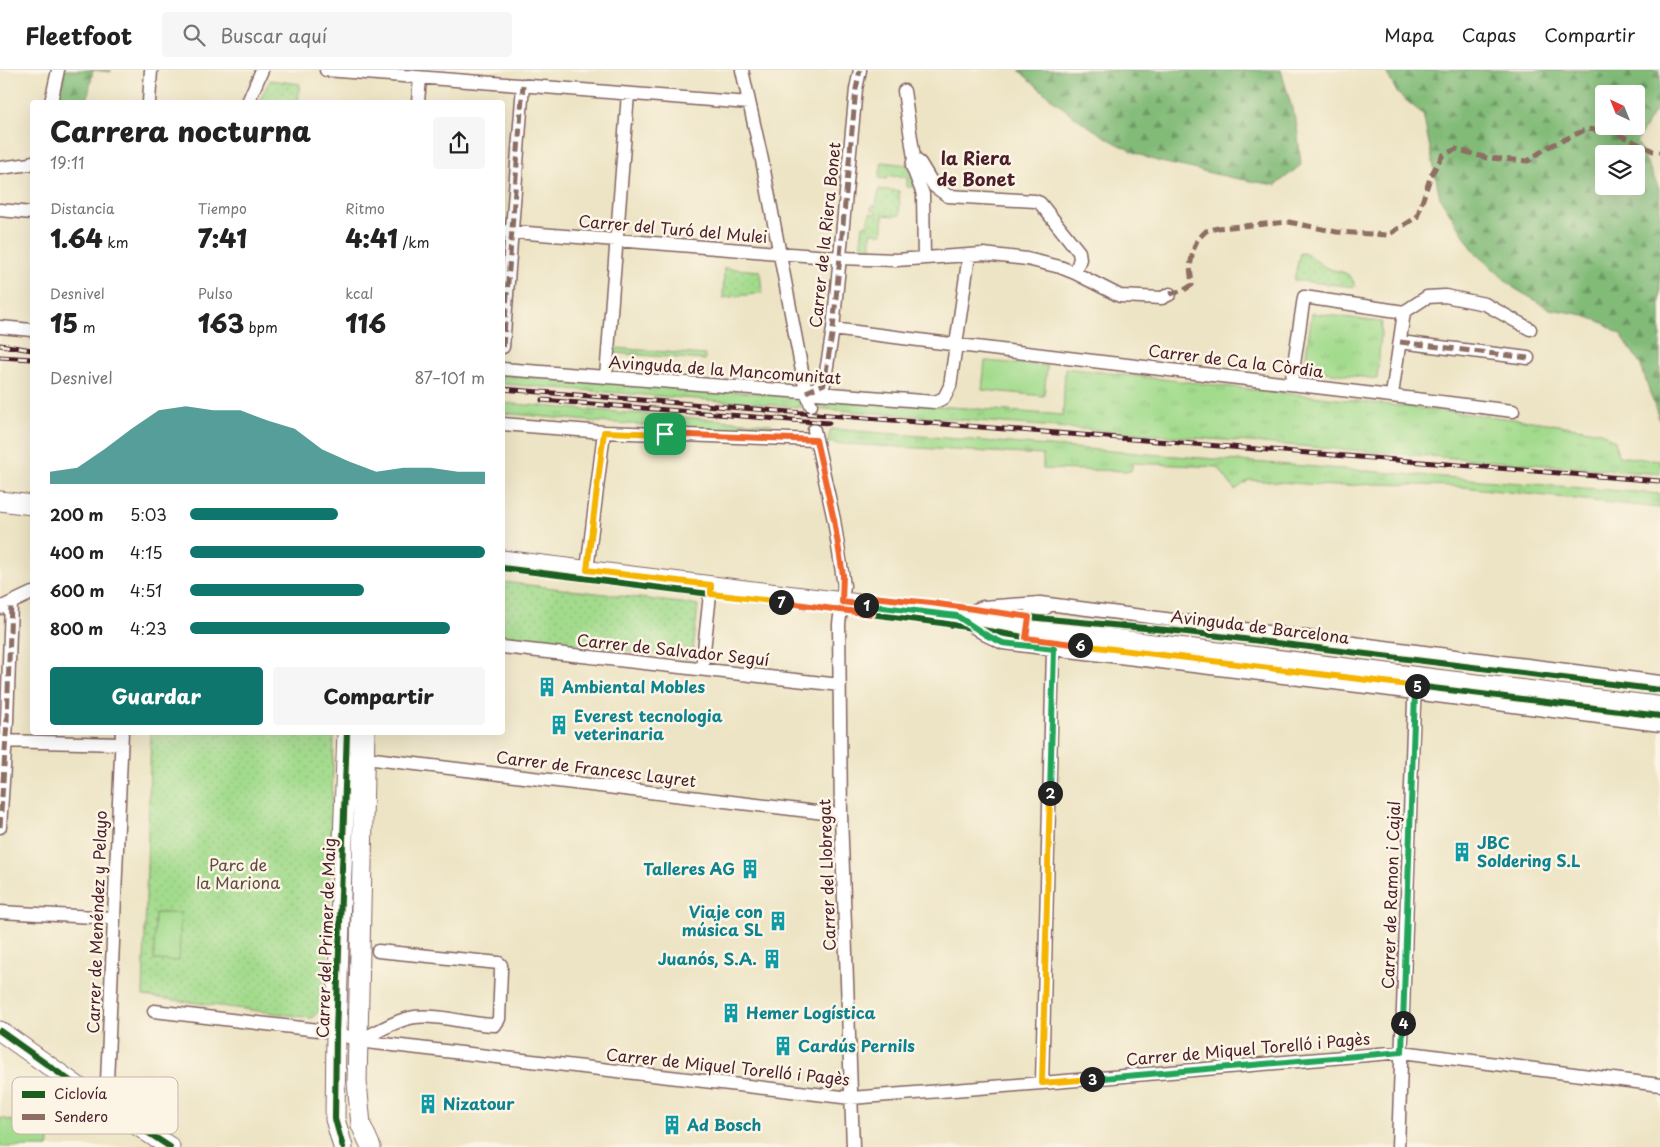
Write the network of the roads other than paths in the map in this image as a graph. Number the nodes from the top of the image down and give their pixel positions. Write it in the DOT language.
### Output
graph roads {
  1 [pos="58,70"];
  2 [pos="151,70"];
  3 [pos="262,70"];
  4 [pos="326,70"];
  5 [pos="742,70"];
  6 [pos="860,70"];
  7 [pos="420,78"];
  8 [pos="523,85"];
  9 [pos="904,91"];
  10 [pos="628,94"];
  11 [pos="51,100"];
  12 [pos="149,100"];
  13 [pos="249,100"];
  14 [pos="418,100"];
  15 [pos="749,103"];
  16 [pos="914,158"];
  17 [pos="30,164"];
  18 [pos="0,168"];
  19 [pos="0,210"];
  20 [pos="30,213"];
  21 [pos="507,232"];
  22 [pos="616,240"];
  23 [pos="780,254"];
  24 [pos="969,255"];
  25 [pos="840,258"];
  26 [pos="924,258"];
  27 [pos="1075,273"];
  28 [pos="505,290"];
  29 [pos="1170,294"];
  30 [pos="1404,312"];
  31 [pos="0,327"];
  32 [pos="833,329"];
  33 [pos="1530,329"];
  34 [pos="30,330"];
  35 [pos="1400,342"];
  36 [pos="956,345"];
  37 [pos="1528,358"];
  38 [pos="505,369"];
  39 [pos="606,377"];
  40 [pos="1291,384"];
  41 [pos="806,392"];
  42 [pos="1392,396"];
  43 [pos="811,405"];
  44 [pos="1513,411"];
  45 [pos="505,424"];
  46 [pos="604,432"];
  47 [pos="0,502"];
  48 [pos="30,505"];
  49 [pos="505,560"];
  50 [pos="587,570"];
  51 [pos="711,585"];
  52 [pos="30,594"];
  53 [pos="842,602"];
  54 [pos="6,606"];
  55 [pos="1058,606"];
  56 [pos="957,616"];
  57 [pos="1026,637"];
  58 [pos="505,647"];
  59 [pos="1054,649"];
  60 [pos="702,669"];
  61 [pos="1660,682"];
  62 [pos="840,685"];
  63 [pos="1420,685"];
  64 [pos="1660,707"];
  65 [pos="1660,725"];
  66 [pos="348,735"];
  67 [pos="364,735"];
  68 [pos="121,738"];
  69 [pos="3,741"];
  70 [pos="356,757"];
  71 [pos="841,815"];
  72 [pos="0,827"];
  73 [pos="0,912"];
  74 [pos="114,918"];
  75 [pos="378,951"];
  76 [pos="154,1011"];
  77 [pos="0,1031"];
  78 [pos="336,1032"];
  79 [pos="358,1041"];
  80 [pos="1402,1052"];
  81 [pos="65,1077"];
  82 [pos="107,1077"];
  83 [pos="1042,1083"];
  84 [pos="1660,1085"];
  85 [pos="852,1098"];
  86 [pos="358,1103"];
  87 [pos="150,1134"];
  88 [pos="340,1146"];
  89 [pos="170,1147"];
  90 [pos="371,1147"];
  91 [pos="853,1147"];
  92 [pos="1398,1147"];
  1 -- 11 [label="street"];
  2 -- 12 [label="street"];
  3 -- 13 [label="street"];
  4 -- 7 [label="street"];
  5 -- 15 [label="street, Carrer de la Riera Bonet"];
  6 -- 25 [label="street, Carrer de la Riera Bonet"];
  7 -- 8 [label="street"];
  7 -- 14 [label="street"];
  8 -- 10 [label="street"];
  8 -- 21 [label="street"];
  9 -- 16 [label="street"];
  10 -- 15 [label="street"];
  10 -- 22 [label="street"];
  15 -- 23 [label="street, Carrer de la Riera Bonet"];
  16 -- 26 [label="street"];
  16 -- 27 [label="street"];
  17 -- 18 [label="street"];
  19 -- 20 [label="street"];
  21 -- 22 [label="street, Carrer del Turó del Mulei"];
  21 -- 28 [label="street"];
  22 -- 23 [label="street, Carrer del Turó del Mulei"];
  22 -- 39 [label="street"];
  23 -- 25 [label="street, Carrer del Turó del Mulei"];
  23 -- 41 [label="street, Carrer de la Riera Bonet"];
  24 -- 26 [label="street, Carrer del Turó del Mulei"];
  24 -- 27 [label="street, Carrer del Turó del Mulei"];
  24 -- 36 [label="street"];
  25 -- 26 [label="street, Carrer del Turó del Mulei"];
  25 -- 32 [label="street, Carrer de la Riera Bonet"];
  27 -- 29 [label="street, Carrer del Turó del Mulei"];
  30 -- 33 [label="street"];
  30 -- 35 [label="street"];
  30 -- 40 [label="street"];
  31 -- 34 [label="street"];
  32 -- 36 [label="street, Carrer de Ca la Còrdia"];
  32 -- 41 [label="street, Carrer de la Riera Bonet"];
  35 -- 37 [label="street"];
  35 -- 42 [label="street"];
  36 -- 40 [label="street, Carrer de Ca la Còrdia"];
  36 -- 41 [label="street, Avinguda de la Mancomunitat"];
  38 -- 39 [label="street, Avinguda de la Mancomunitat"];
  39 -- 41 [label="street, Avinguda de la Mancomunitat"];
  40 -- 42 [label="street, Carrer de Ca la Còrdia"];
  41 -- 43 [label="street, Carrer de la Riera Bonet"];
  42 -- 44 [label="street, Carrer de Ca la Còrdia"];
  45 -- 46 [label="street"];
  46 -- 50 [label="street"];
  46 -- 53 [label="street"];
  47 -- 48 [label="street"];
  49 -- 50 [label="street, Avinguda de Barcelona"];
  50 -- 51 [label="street, Avinguda de Barcelona"];
  51 -- 53 [label="street, Avinguda de Barcelona"];
  51 -- 60 [label="street"];
  52 -- 54 [label="street"];
  53 -- 56 [label="street, Avinguda de Barcelona"];
  53 -- 62 [label="street, Carrer del Llobregat"];
  54 -- 69 [label="street"];
  55 -- 56 [label="street, Avinguda de Barcelona"];
  55 -- 57 [label="street, Avinguda de Barcelona"];
  55 -- 61 [label="street, Avinguda de Barcelona"];
  56 -- 57 [label="main road, Avinguda de Barcelona"];
  57 -- 59 [label="street, Avinguda de Barcelona"];
  57 -- 63 [label="main road, Avinguda de Barcelona"];
  58 -- 60 [label="street, Carrer de Salvador Seguí"];
  59 -- 63 [label="street, Avinguda de Barcelona"];
  59 -- 83 [label="street"];
  60 -- 62 [label="street, Carrer de Salvador Seguí"];
  62 -- 71 [label="street, Carrer del Llobregat"];
  63 -- 64 [label="main road, Avinguda de Barcelona"];
  63 -- 65 [label="street, Avinguda de Barcelona"];
  63 -- 80 [label="street, Carrer de Ramon i Cajal"];
  66 -- 70 [label="street, Carrer del Primer de Maig"];
  67 -- 70 [label="street, Carrer del Primer de Maig"];
  68 -- 69 [label="street"];
  68 -- 74 [label="street, Carrer de Menéndez y Pelayo"];
  69 -- 72 [label="street"];
  70 -- 71 [label="street, Carrer de Francesc Layret"];
  70 -- 78 [label="street, Carrer del Primer de Maig"];
  70 -- 79 [label="street, Carrer del Primer de Maig"];
  71 -- 85 [label="street, Carrer del Llobregat"];
  73 -- 74 [label="street"];
  74 -- 82 [label="street, Carrer de Menéndez y Pelayo"];
  75 -- 79 [label="street"];
  76 -- 78 [label="street, Carrer de Miquel Torelló i Pagès"];
  77 -- 81 [label="street"];
  78 -- 79 [label="street, Carrer de Miquel Torelló i Pagès"];
  78 -- 88 [label="street, Carrer del Primer de Maig"];
  79 -- 85 [label="street, Carrer de Miquel Torelló i Pagès"];
  79 -- 86 [label="street, Carrer del Primer de Maig"];
  80 -- 83 [label="street, Carrer de Miquel Torelló i Pagès"];
  80 -- 84 [label="street, Carrer de Miquel Torelló i Pagès"];
  80 -- 92 [label="street, Carrer de Ramon i Cajal"];
  83 -- 85 [label="street, Carrer de Miquel Torelló i Pagès"];
  85 -- 91 [label="street, Carrer del Llobregat"];
  86 -- 88 [label="street, Carrer del Primer de Maig"];
  86 -- 90 [label="street, Carrer del Primer de Maig"];
  87 -- 89 [label="street"];
}
